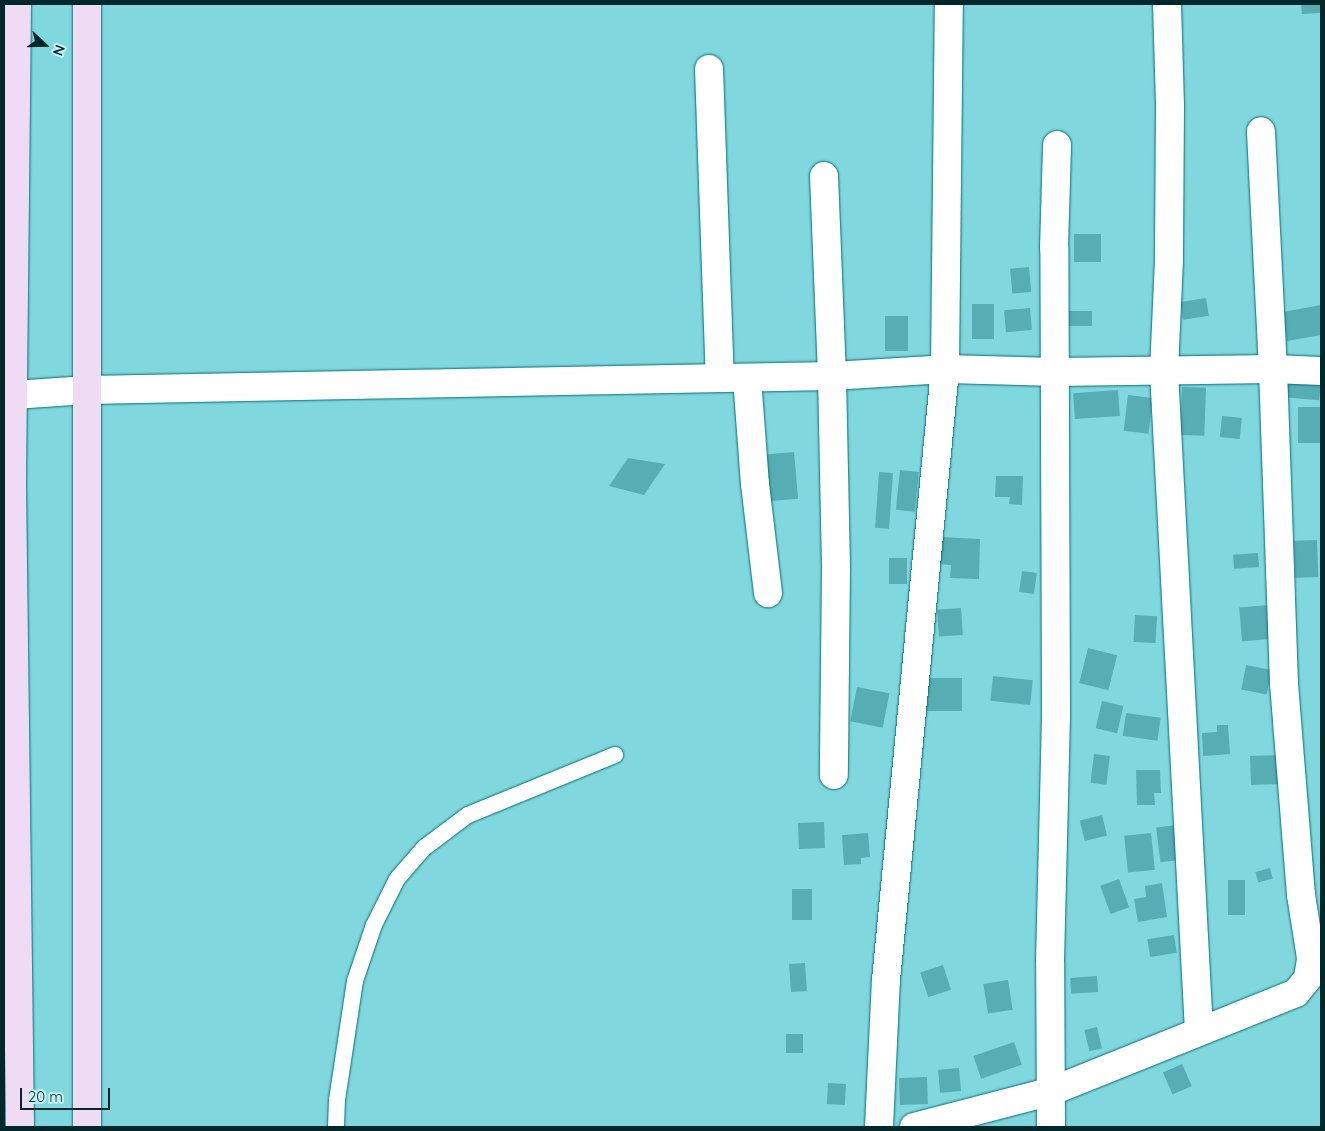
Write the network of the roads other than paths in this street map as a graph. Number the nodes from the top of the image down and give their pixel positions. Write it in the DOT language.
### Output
graph roads {
  1 [pos="17,4"];
  2 [pos="87,4"];
  3 [pos="948,4"];
  4 [pos="1167,4"];
  5 [pos="710,69"];
  6 [pos="1261,131"];
  7 [pos="1057,145"];
  8 [pos="824,176"];
  9 [pos="945,369"];
  10 [pos="1273,369"];
  11 [pos="1321,370"];
  12 [pos="1056,372"];
  13 [pos="1164,372"];
  14 [pos="832,376"];
  15 [pos="720,378"];
  16 [pos="747,378"];
  17 [pos="87,390"];
  18 [pos="14,395"];
  19 [pos="768,593"];
  20 [pos="615,755"];
  21 [pos="834,775"];
  22 [pos="1316,974"];
  23 [pos="1200,1031"];
  24 [pos="1052,1091"];
  25 [pos="20,1127"];
  26 [pos="87,1127"];
  27 [pos="336,1127"];
  28 [pos="879,1127"];
  29 [pos="914,1127"];
  30 [pos="1051,1127"];
  1 -- 18 [label="street"];
  2 -- 17 [label="street"];
  3 -- 9 [label="street"];
  4 -- 13 [label="street"];
  5 -- 15 [label="street"];
  6 -- 10 [label="street"];
  7 -- 12 [label="street"];
  8 -- 14 [label="street"];
  9 -- 12 [label="street"];
  9 -- 14 [label="street"];
  9 -- 28 [label="street"];
  10 -- 11 [label="street"];
  10 -- 13 [label="street"];
  10 -- 22 [label="street"];
  12 -- 13 [label="street"];
  12 -- 24 [label="street"];
  13 -- 23 [label="street"];
  14 -- 16 [label="street"];
  14 -- 21 [label="street"];
  15 -- 16 [label="street"];
  15 -- 17 [label="street"];
  16 -- 19 [label="street"];
  17 -- 18 [label="street"];
  17 -- 26 [label="street"];
  18 -- 25 [label="street"];
  20 -- 27 [label="lane"];
  22 -- 23 [label="street"];
  23 -- 24 [label="street"];
  24 -- 29 [label="street"];
  24 -- 30 [label="street"];
}
